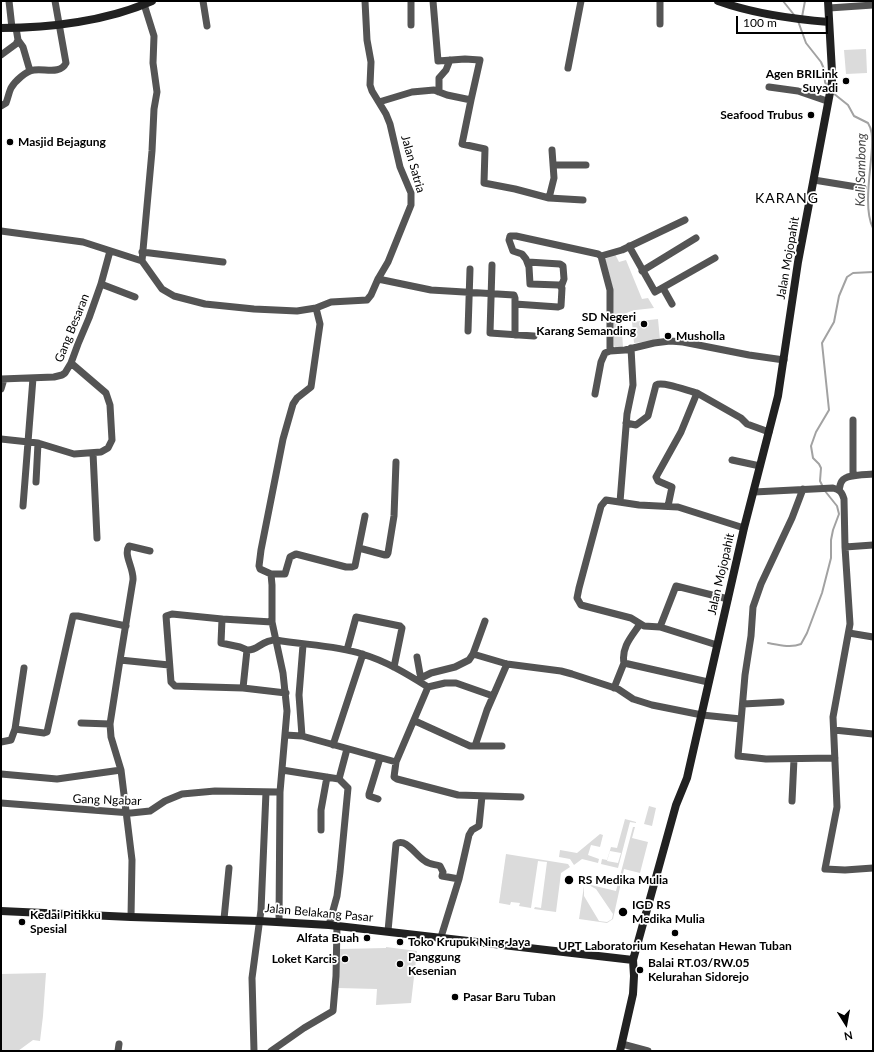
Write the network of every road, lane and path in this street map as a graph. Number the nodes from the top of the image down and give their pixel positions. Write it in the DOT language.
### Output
graph roads {
  1 [pos="9,1"];
  2 [pos="55,1"];
  3 [pos="152,1"];
  4 [pos="203,1"];
  5 [pos="365,1"];
  6 [pos="411,1"];
  7 [pos="432,1"];
  8 [pos="576,1"];
  9 [pos="581,1"];
  10 [pos="660,1"];
  11 [pos="718,1"];
  12 [pos="143,3"];
  13 [pos="828,4"];
  14 [pos="873,5"];
  15 [pos="829,22"];
  16 [pos="58,24"];
  17 [pos="411,24"];
  18 [pos="660,24"];
  19 [pos="208,26"];
  20 [pos="1,28"];
  21 [pos="14,28"];
  22 [pos="18,40"];
  23 [pos="1,55"];
  24 [pos="450,60"];
  25 [pos="568,68"];
  26 [pos="30,71"];
  27 [pos="769,87"];
  28 [pos="439,92"];
  29 [pos="828,99"];
  30 [pos="471,100"];
  31 [pos="378,102"];
  32 [pos="1,106"];
  33 [pos="552,150"];
  34 [pos="553,165"];
  35 [pos="586,165"];
  36 [pos="814,180"];
  37 [pos="862,188"];
  38 [pos="549,198"];
  39 [pos="583,200"];
  40 [pos="685,220"];
  41 [pos="1,231"];
  42 [pos="696,238"];
  43 [pos="628,246"];
  44 [pos="110,251"];
  45 [pos="142,252"];
  46 [pos="601,256"];
  47 [pos="715,258"];
  48 [pos="142,261"];
  49 [pos="223,262"];
  50 [pos="528,262"];
  51 [pos="492,265"];
  52 [pos="470,270"];
  53 [pos="642,271"];
  54 [pos="378,279"];
  55 [pos="101,284"];
  56 [pos="562,287"];
  57 [pos="663,288"];
  58 [pos="470,293"];
  59 [pos="492,294"];
  60 [pos="135,297"];
  61 [pos="515,304"];
  62 [pos="672,304"];
  63 [pos="316,308"];
  64 [pos="468,331"];
  65 [pos="515,335"];
  66 [pos="534,336"];
  67 [pos="631,348"];
  68 [pos="610,351"];
  69 [pos="784,360"];
  70 [pos="71,363"];
  71 [pos="33,378"];
  72 [pos="3,379"];
  73 [pos="1,390"];
  74 [pos="697,393"];
  75 [pos="595,394"];
  76 [pos="853,420"];
  77 [pos="626,423"];
  78 [pos="769,432"];
  79 [pos="1,439"];
  80 [pos="27,442"];
  81 [pos="38,443"];
  82 [pos="93,453"];
  83 [pos="732,460"];
  84 [pos="396,462"];
  85 [pos="760,466"];
  86 [pos="873,474"];
  87 [pos="853,476"];
  88 [pos="36,482"];
  89 [pos="803,489"];
  90 [pos="836,489"];
  91 [pos="754,492"];
  92 [pos="620,502"];
  93 [pos="23,506"];
  94 [pos="668,506"];
  95 [pos="365,516"];
  96 [pos="744,528"];
  97 [pos="97,538"];
  98 [pos="873,545"];
  99 [pos="845,547"];
  100 [pos="359,548"];
  101 [pos="150,551"];
  102 [pos="271,574"];
  103 [pos="728,599"];
  104 [pos="222,619"];
  105 [pos="485,621"];
  106 [pos="272,622"];
  107 [pos="640,624"];
  108 [pos="126,626"];
  109 [pos="660,627"];
  110 [pos="849,633"];
  111 [pos="873,637"];
  112 [pos="276,640"];
  113 [pos="304,645"];
  114 [pos="717,645"];
  115 [pos="247,650"];
  116 [pos="347,650"];
  117 [pos="364,654"];
  118 [pos="472,654"];
  119 [pos="417,657"];
  120 [pos="120,660"];
  121 [pos="624,663"];
  122 [pos="507,664"];
  123 [pos="169,665"];
  124 [pos="394,667"];
  125 [pos="24,668"];
  126 [pos="420,679"];
  127 [pos="708,682"];
  128 [pos="428,687"];
  129 [pos="243,688"];
  130 [pos="614,688"];
  131 [pos="286,693"];
  132 [pos="494,696"];
  133 [pos="781,702"];
  134 [pos="743,704"];
  135 [pos="702,714"];
  136 [pos="741,718"];
  137 [pos="415,721"];
  138 [pos="81,723"];
  139 [pos="110,724"];
  140 [pos="15,729"];
  141 [pos="834,730"];
  142 [pos="873,734"];
  143 [pos="285,735"];
  144 [pos="302,736"];
  145 [pos="1,742"];
  146 [pos="333,745"];
  147 [pos="475,746"];
  148 [pos="502,746"];
  149 [pos="347,749"];
  150 [pos="380,758"];
  151 [pos="835,758"];
  152 [pos="794,759"];
  153 [pos="396,762"];
  154 [pos="121,770"];
  155 [pos="282,770"];
  156 [pos="1,774"];
  157 [pos="327,777"];
  158 [pos="339,779"];
  159 [pos="266,792"];
  160 [pos="280,792"];
  161 [pos="482,796"];
  162 [pos="521,797"];
  163 [pos="378,799"];
  164 [pos="792,801"];
  165 [pos="1,803"];
  166 [pos="127,813"];
  167 [pos="321,830"];
  168 [pos="229,868"];
  169 [pos="873,868"];
  170 [pos="459,879"];
  171 [pos="1,911"];
  172 [pos="131,917"];
  173 [pos="224,919"];
  174 [pos="259,921"];
  175 [pos="278,922"];
  176 [pos="329,925"];
  177 [pos="337,926"];
  178 [pos="388,931"];
  179 [pos="441,937"];
  180 [pos="634,960"];
  181 [pos="621,1047"];
  182 [pos="254,1051"];
  183 [pos="271,1051"];
  184 [pos="648,1051"];
  1 -- 21 [label="street"];
  2 -- 16 [label="street"];
  3 -- 12 [label="street"];
  4 -- 19 [label="street"];
  5 -- 31 [label="street, Jalan Satria"];
  6 -- 17 [label="street"];
  7 -- 24 [label="street"];
  8 -- 9 [label="street"];
  9 -- 25 [label="street"];
  10 -- 18 [label="street"];
  11 -- 15 [label="street"];
  12 -- 16 [label="street"];
  12 -- 45 [label="street"];
  13 -- 14 [label="street"];
  13 -- 15 [label="street"];
  15 -- 29 [label="street, Jalan Mojopahit"];
  16 -- 21 [label="street"];
  16 -- 26 [label="street"];
  20 -- 21 [label="street"];
  21 -- 22 [label="street"];
  22 -- 23 [label="street"];
  22 -- 26 [label="street"];
  24 -- 28 [label="street"];
  24 -- 30 [label="street"];
  26 -- 32 [label="street"];
  27 -- 29 [label="street"];
  28 -- 30 [label="street"];
  28 -- 31 [label="street"];
  29 -- 36 [label="street, Jalan Mojopahit"];
  30 -- 38 [label="street"];
  31 -- 54 [label="street, Jalan Satria"];
  33 -- 34 [label="street"];
  34 -- 35 [label="street"];
  34 -- 38 [label="street"];
  36 -- 37 [label="street"];
  36 -- 69 [label="street, Jalan Mojopahit"];
  38 -- 39 [label="street"];
  40 -- 43 [label="street"];
  41 -- 44 [label="street"];
  42 -- 53 [label="street"];
  43 -- 46 [label="street"];
  43 -- 53 [label="street"];
  44 -- 48 [label="street"];
  44 -- 55 [label="street, Gang Besaran"];
  45 -- 48 [label="street"];
  45 -- 49 [label="street"];
  46 -- 50 [label="street"];
  46 -- 68 [label="street"];
  47 -- 57 [label="street"];
  48 -- 63 [label="street"];
  50 -- 56 [label="street"];
  50 -- 56 [label="street"];
  51 -- 59 [label="street"];
  52 -- 58 [label="street"];
  53 -- 57 [label="street"];
  54 -- 58 [label="street"];
  54 -- 63 [label="street, Jalan Satria"];
  55 -- 60 [label="street"];
  55 -- 70 [label="street, Gang Besaran"];
  56 -- 61 [label="street"];
  57 -- 62 [label="street"];
  58 -- 59 [label="street"];
  58 -- 64 [label="street"];
  59 -- 61 [label="street"];
  59 -- 65 [label="street"];
  61 -- 65 [label="street"];
  63 -- 102 [label="street"];
  65 -- 66 [label="street"];
  67 -- 68 [label="street"];
  67 -- 69 [label="street"];
  67 -- 77 [label="street"];
  68 -- 75 [label="street"];
  69 -- 78 [label="street, Jalan Mojopahit"];
  70 -- 71 [label="street, Gang Besaran"];
  70 -- 82 [label="street"];
  71 -- 72 [label="street, Gang Besaran"];
  71 -- 80 [label="street"];
  72 -- 73 [label="street"];
  74 -- 77 [label="street"];
  74 -- 78 [label="street"];
  74 -- 94 [label="street"];
  76 -- 87 [label="street"];
  77 -- 92 [label="street"];
  78 -- 85 [label="street, Jalan Mojopahit"];
  79 -- 80 [label="street"];
  80 -- 81 [label="street"];
  80 -- 93 [label="street"];
  81 -- 82 [label="street"];
  81 -- 88 [label="street"];
  82 -- 97 [label="street"];
  83 -- 85 [label="street"];
  84 -- 100 [label="street"];
  85 -- 91 [label="street, Jalan Mojopahit"];
  86 -- 87 [label="street"];
  87 -- 90 [label="street"];
  89 -- 90 [label="street"];
  89 -- 91 [label="street"];
  89 -- 134 [label="street"];
  90 -- 99 [label="street"];
  91 -- 96 [label="street, Jalan Mojopahit"];
  92 -- 94 [label="street"];
  92 -- 107 [label="street"];
  94 -- 96 [label="street"];
  95 -- 100 [label="street"];
  96 -- 103 [label="street, Jalan Mojopahit"];
  98 -- 99 [label="street"];
  99 -- 110 [label="street"];
  100 -- 102 [label="street"];
  101 -- 108 [label="street"];
  102 -- 106 [label="street"];
  103 -- 109 [label="street"];
  103 -- 114 [label="street, Jalan Mojopahit"];
  104 -- 106 [label="street"];
  104 -- 115 [label="street"];
  104 -- 123 [label="street"];
  105 -- 118 [label="street"];
  106 -- 112 [label="street"];
  107 -- 109 [label="street"];
  107 -- 121 [label="street"];
  108 -- 120 [label="street"];
  108 -- 140 [label="street"];
  109 -- 114 [label="street"];
  110 -- 111 [label="street"];
  110 -- 141 [label="street"];
  112 -- 113 [label="street"];
  112 -- 115 [label="street"];
  112 -- 131 [label="street"];
  113 -- 116 [label="street"];
  113 -- 144 [label="street"];
  114 -- 127 [label="street, Jalan Mojopahit"];
  115 -- 129 [label="street"];
  116 -- 117 [label="street"];
  116 -- 124 [label="street"];
  117 -- 124 [label="street"];
  117 -- 146 [label="street"];
  118 -- 122 [label="street"];
  118 -- 126 [label="street"];
  119 -- 126 [label="street"];
  120 -- 123 [label="street"];
  120 -- 139 [label="street"];
  121 -- 127 [label="street"];
  121 -- 130 [label="street"];
  122 -- 130 [label="street"];
  122 -- 132 [label="street"];
  123 -- 129 [label="street"];
  124 -- 126 [label="street"];
  125 -- 140 [label="street"];
  126 -- 128 [label="street"];
  127 -- 135 [label="street, Jalan Mojopahit"];
  128 -- 132 [label="street"];
  128 -- 137 [label="street"];
  129 -- 131 [label="street"];
  130 -- 135 [label="street"];
  131 -- 143 [label="street"];
  132 -- 147 [label="street"];
  133 -- 134 [label="street"];
  134 -- 136 [label="street"];
  135 -- 136 [label="street"];
  135 -- 180 [label="street, Jalan Mojopahit"];
  136 -- 152 [label="street"];
  137 -- 147 [label="street"];
  137 -- 153 [label="street"];
  138 -- 139 [label="street"];
  139 -- 154 [label="street"];
  140 -- 145 [label="street"];
  141 -- 142 [label="street"];
  141 -- 151 [label="street"];
  143 -- 144 [label="street"];
  143 -- 155 [label="street"];
  144 -- 146 [label="street"];
  146 -- 149 [label="street"];
  147 -- 148 [label="street"];
  149 -- 150 [label="street"];
  149 -- 158 [label="street"];
  150 -- 153 [label="street"];
  150 -- 163 [label="street"];
  151 -- 152 [label="street"];
  151 -- 169 [label="street"];
  152 -- 164 [label="street"];
  153 -- 161 [label="street"];
  154 -- 156 [label="street"];
  154 -- 166 [label="street"];
  155 -- 157 [label="street"];
  155 -- 160 [label="street"];
  157 -- 158 [label="street"];
  157 -- 167 [label="street"];
  158 -- 176 [label="street"];
  159 -- 160 [label="street, Gang Ngabar"];
  159 -- 166 [label="street, Gang Ngabar"];
  159 -- 174 [label="street"];
  160 -- 175 [label="street"];
  161 -- 162 [label="street"];
  161 -- 170 [label="street"];
  165 -- 166 [label="street, Gang Ngabar"];
  166 -- 172 [label="street"];
  168 -- 173 [label="street"];
  170 -- 178 [label="street"];
  170 -- 179 [label="street"];
  171 -- 172 [label="street, Jalan Belakang Pasar"];
  172 -- 173 [label="street, Jalan Belakang Pasar"];
  173 -- 174 [label="street, Jalan Belakang Pasar"];
  174 -- 175 [label="street, Jalan Belakang Pasar"];
  174 -- 182 [label="street"];
  175 -- 176 [label="street, Jalan Belakang Pasar"];
  176 -- 177 [label="street, Jalan Belakang Pasar"];
  177 -- 178 [label="street, Jalan Belakang Pasar"];
  177 -- 183 [label="street"];
  178 -- 179 [label="street, Jalan Belakang Pasar"];
  179 -- 180 [label="street, Jalan Belakang Pasar"];
  180 -- 181 [label="street, Jalan Mojopahit"];
  181 -- 184 [label="street"];
}
